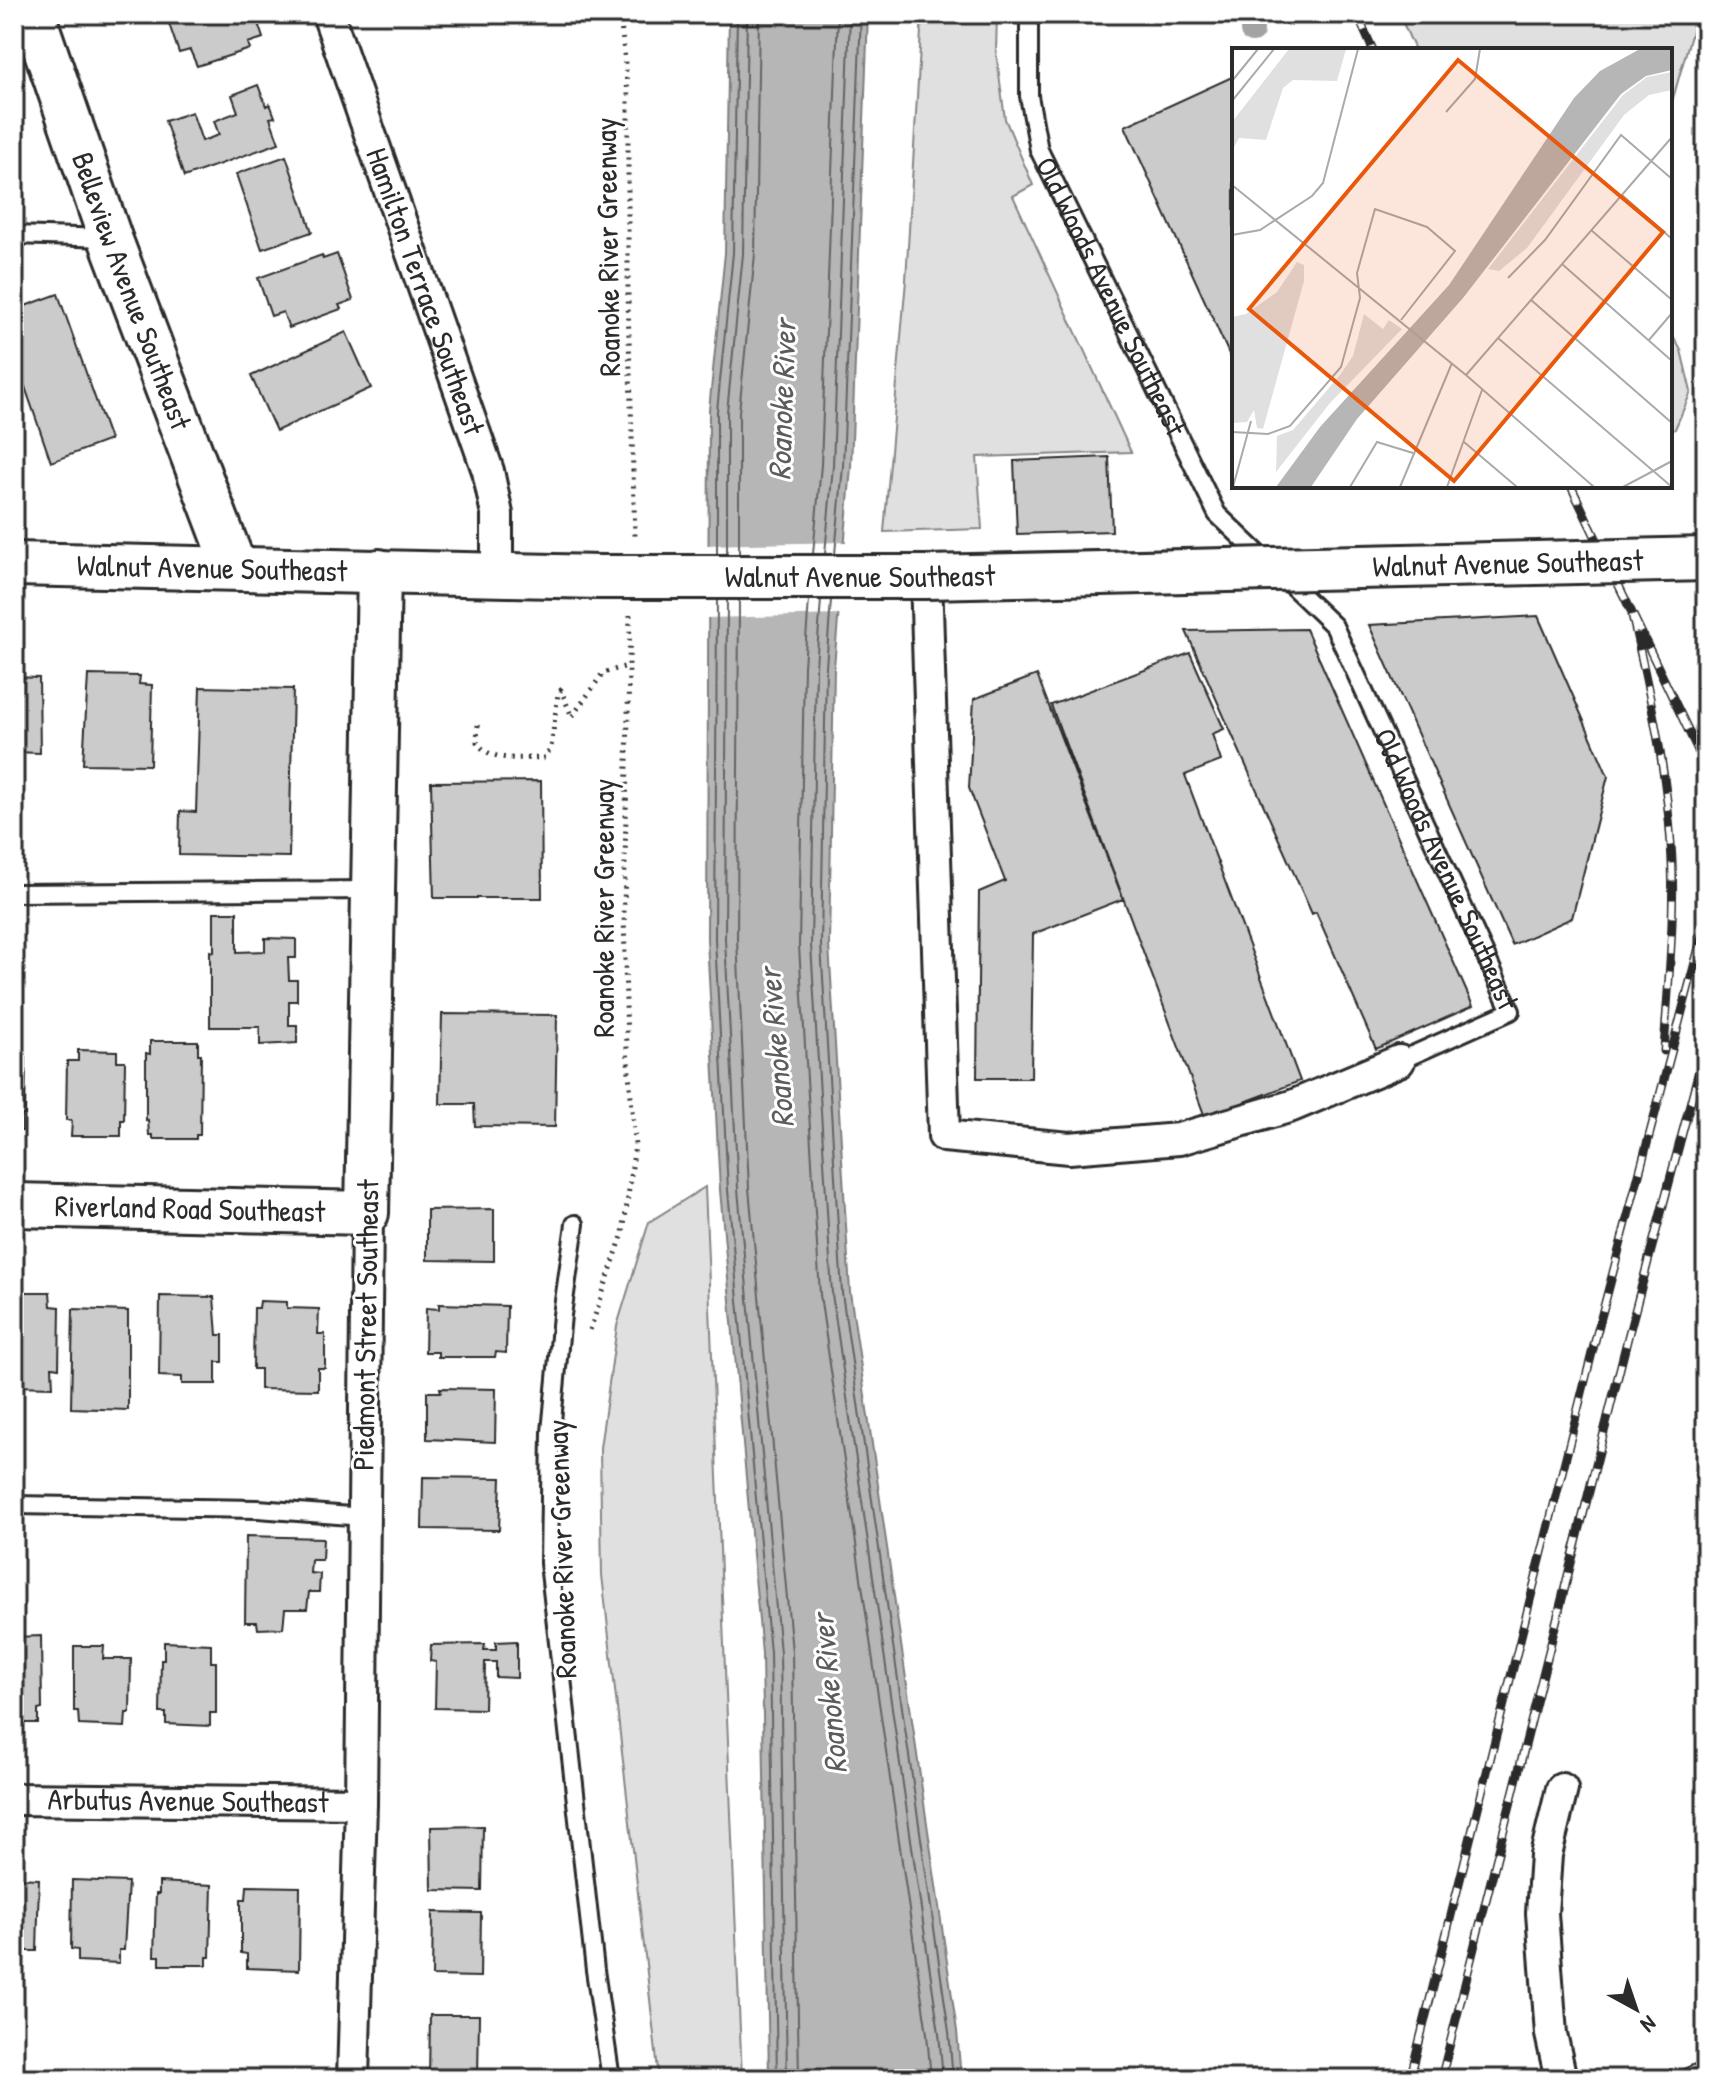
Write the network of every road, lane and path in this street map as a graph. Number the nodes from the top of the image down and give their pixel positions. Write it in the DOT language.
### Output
graph roads {
  1 [pos="33,14"];
  2 [pos="328,14"];
  3 [pos="620,14"];
  4 [pos="1029,14"];
  5 [pos="14,235"];
  6 [pos="110,238"];
  7 [pos="636,528"];
  8 [pos="1706,559"];
  9 [pos="14,564"];
  10 [pos="235,568"];
  11 [pos="379,571"];
  12 [pos="497,574"];
  13 [pos="926,577"];
  14 [pos="628,638"];
  15 [pos="627,666"];
  16 [pos="478,725"];
  17 [pos="373,890"];
  18 [pos="14,893"];
  19 [pos="1399,1061"];
  20 [pos="14,1205"];
  21 [pos="367,1213"];
  22 [pos="575,1224"];
  23 [pos="587,1345"];
  24 [pos="14,1505"];
  25 [pos="364,1517"];
  26 [pos="1562,1789"];
  27 [pos="14,1799"];
  28 [pos="361,1803"];
  29 [pos="353,2079"];
  30 [pos="611,2079"];
  31 [pos="1561,2079"];
  1 -- 6 [label="main road, Belleview Avenue Southeast"];
  2 -- 12 [label="street, Hamilton Terrace Southeast"];
  3 -- 7 [label="path, Roanoke River Greenway"];
  4 -- 19 [label="lane, Old Woods Avenue Southeast"];
  5 -- 6 [label="lane"];
  6 -- 10 [label="main road, Belleview Avenue Southeast"];
  8 -- 13 [label="main road, Walnut Avenue Southeast, bridge"];
  9 -- 10 [label="main road, Walnut Avenue Southeast"];
  10 -- 11 [label="main road, Walnut Avenue Southeast"];
  11 -- 12 [label="main road, Walnut Avenue Southeast"];
  11 -- 17 [label="main road, Piedmont Street Southeast"];
  12 -- 13 [label="main road, Walnut Avenue Southeast, bridge"];
  13 -- 19 [label="street, Old Woods Avenue Southeast"];
  14 -- 15 [label="path, Roanoke River Greenway"];
  15 -- 16 [label="path"];
  15 -- 23 [label="path, Roanoke River Greenway"];
  17 -- 18 [label="lane"];
  17 -- 21 [label="main road, Piedmont Street Southeast"];
  20 -- 21 [label="main road, Riverland Road Southeast"];
  21 -- 25 [label="street, Piedmont Street Southeast"];
  22 -- 30 [label="lane"];
  24 -- 25 [label="lane"];
  25 -- 28 [label="street, Piedmont Street Southeast"];
  26 -- 31 [label="street"];
  27 -- 28 [label="street, Arbutus Avenue Southeast"];
  28 -- 29 [label="street, Piedmont Street Southeast"];
}
